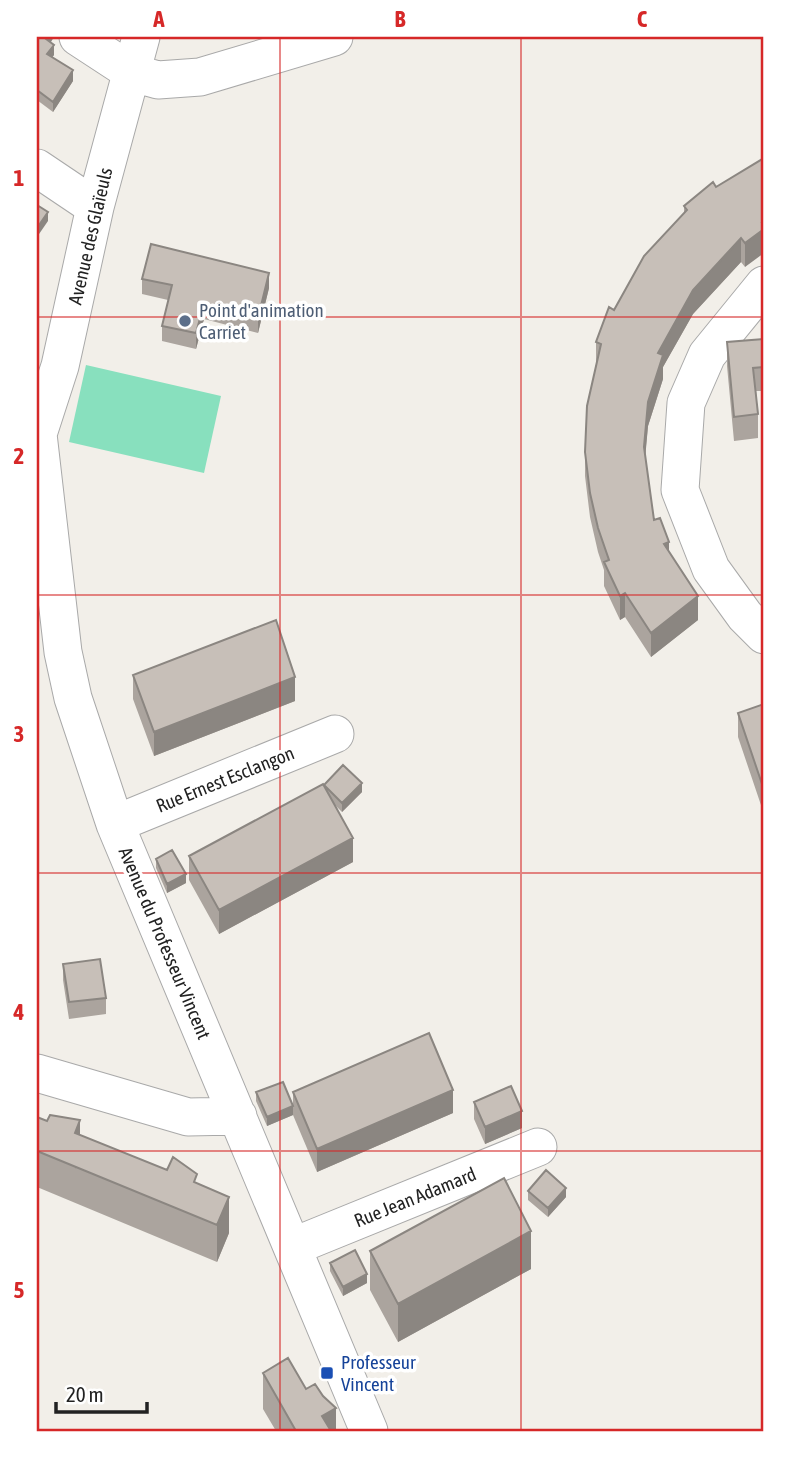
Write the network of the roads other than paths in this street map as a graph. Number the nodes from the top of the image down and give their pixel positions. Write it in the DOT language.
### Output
graph roads {
  1 [pos="78,37"];
  2 [pos="141,37"];
  3 [pos="334,37"];
  4 [pos="133,73"];
  5 [pos="37,168"];
  6 [pos="95,207"];
  7 [pos="764,285"];
  8 [pos="37,434"];
  9 [pos="764,635"];
  10 [pos="334,734"];
  11 [pos="115,824"];
  12 [pos="37,1073"];
  13 [pos="238,1116"];
  14 [pos="538,1147"];
  15 [pos="292,1247"];
  16 [pos="369,1431"];
  1 -- 4 [label="street"];
  2 -- 4 [label="street, Avenue des Glaïeuls"];
  3 -- 4 [label="street"];
  4 -- 6 [label="street, Avenue des Glaïeuls"];
  5 -- 6 [label="street"];
  6 -- 8 [label="street, Avenue des Glaïeuls"];
  7 -- 9 [label="street"];
  8 -- 11 [label="street, Avenue du Professeur Vincent"];
  10 -- 11 [label="street, Rue Ernest Esclangon"];
  11 -- 13 [label="street, Avenue du Professeur Vincent"];
  12 -- 13 [label="street"];
  13 -- 15 [label="street, Avenue du Professeur Vincent"];
  14 -- 15 [label="street, Rue Jean Adamard"];
  15 -- 16 [label="street, Avenue du Professeur Vincent"];
}
